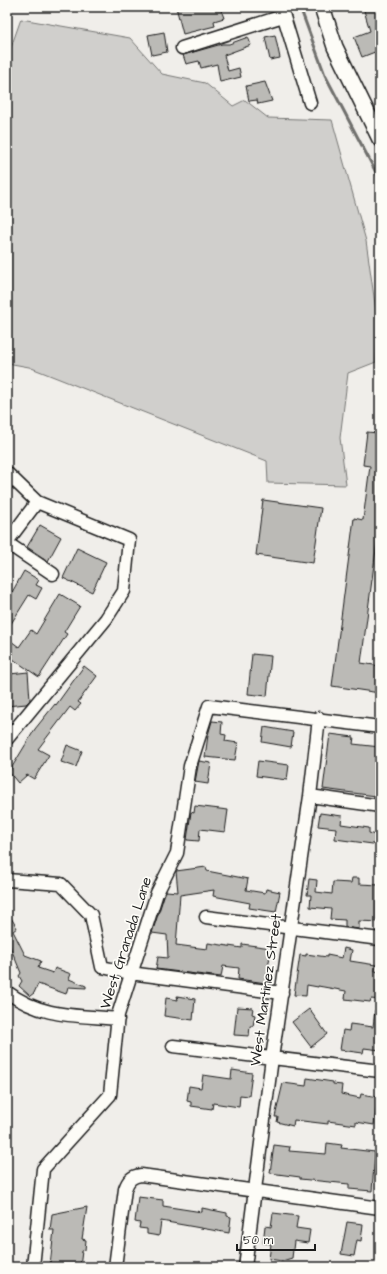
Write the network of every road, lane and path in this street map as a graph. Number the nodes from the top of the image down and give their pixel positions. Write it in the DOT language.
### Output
graph roads {
  1 [pos="322,7"];
  2 [pos="282,12"];
  3 [pos="182,48"];
  4 [pos="310,103"];
  5 [pos="380,139"];
  6 [pos="7,473"];
  7 [pos="37,502"];
  8 [pos="7,542"];
  9 [pos="53,574"];
  10 [pos="319,718"];
  11 [pos="380,727"];
  12 [pos="9,733"];
  13 [pos="310,796"];
  14 [pos="380,806"];
  15 [pos="7,880"];
  16 [pos="206,917"];
  17 [pos="291,928"];
  18 [pos="380,940"];
  19 [pos="130,973"];
  20 [pos="7,992"];
  21 [pos="282,993"];
  22 [pos="118,1019"];
  23 [pos="173,1046"];
  24 [pos="272,1058"];
  25 [pos="380,1071"];
  26 [pos="255,1191"];
  27 [pos="380,1208"];
  28 [pos="33,1267"];
  29 [pos="115,1267"];
  30 [pos="245,1267"];
  1 -- 5 [label="street"];
  2 -- 3 [label="street"];
  2 -- 4 [label="street"];
  6 -- 7 [label="street"];
  7 -- 8 [label="street"];
  7 -- 12 [label="street"];
  8 -- 9 [label="street"];
  10 -- 11 [label="street"];
  10 -- 13 [label="street, West Martinez Street"];
  10 -- 19 [label="street, West Granada Lane"];
  13 -- 14 [label="street"];
  13 -- 17 [label="street, West Martinez Street"];
  15 -- 19 [label="street"];
  16 -- 17 [label="street"];
  17 -- 18 [label="street"];
  17 -- 21 [label="street, West Martinez Street"];
  19 -- 21 [label="street"];
  19 -- 22 [label="street, West Granada Lane"];
  20 -- 22 [label="street"];
  21 -- 24 [label="street, West Martinez Street"];
  22 -- 28 [label="street, West Granada Lane"];
  23 -- 24 [label="street"];
  24 -- 25 [label="street"];
  24 -- 26 [label="street, West Martinez Street"];
  26 -- 27 [label="street"];
  26 -- 29 [label="street"];
  26 -- 30 [label="street, West Martinez Street"];
}
